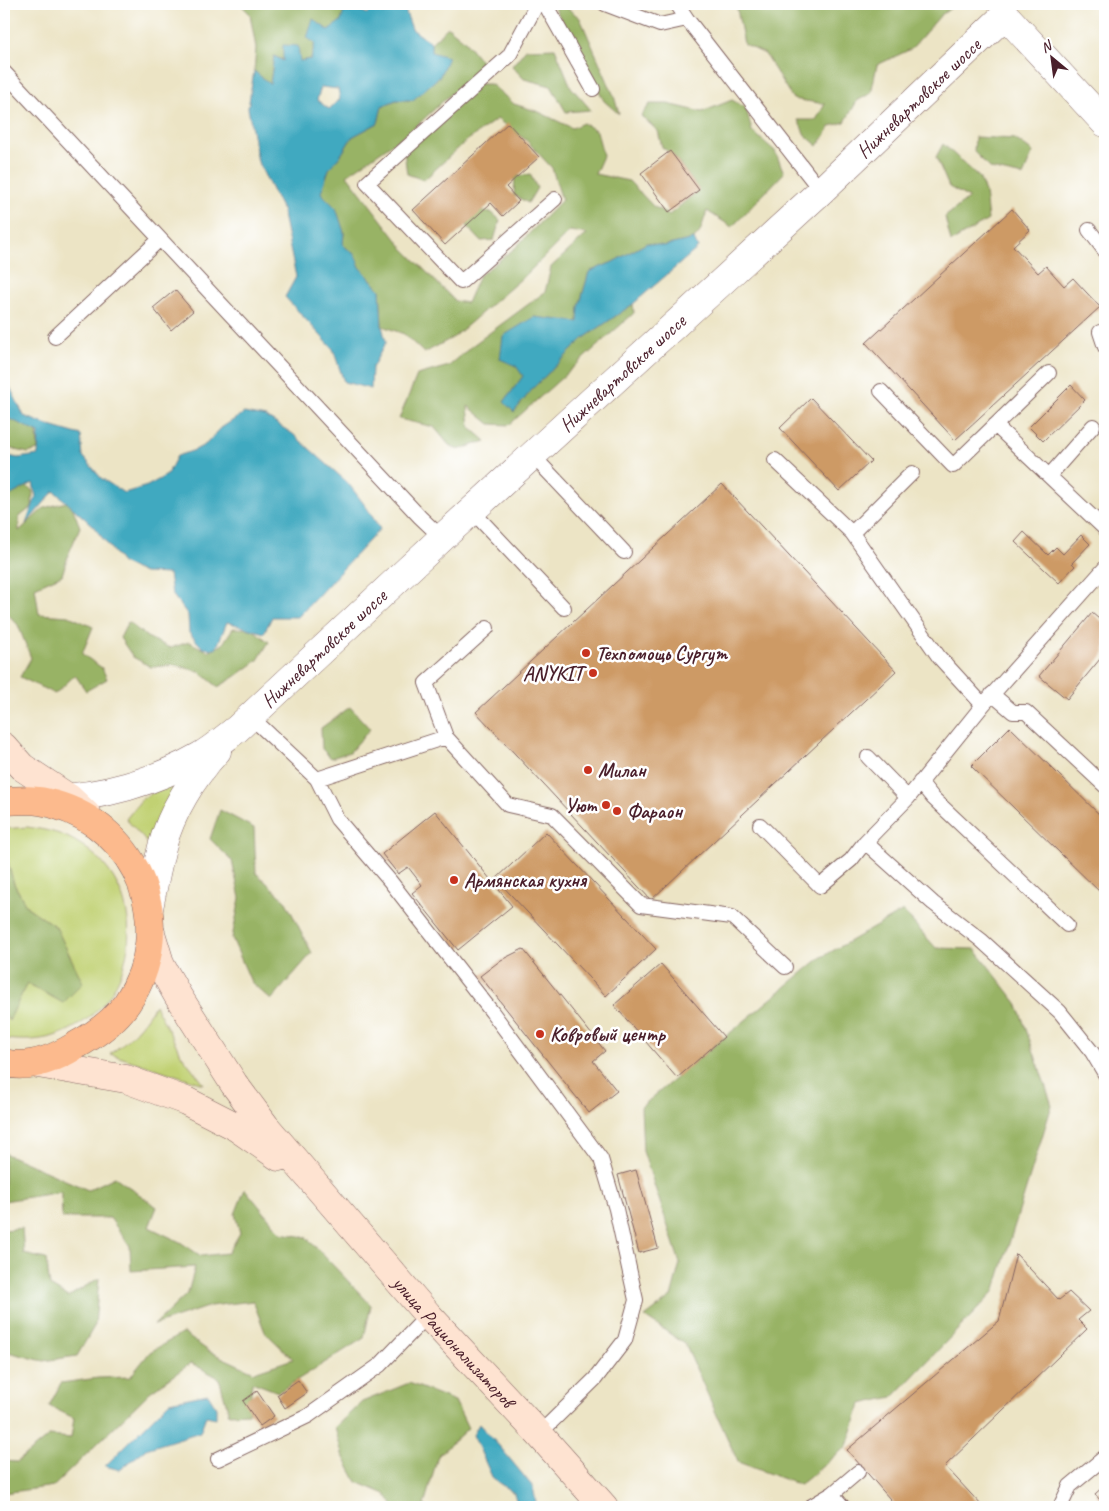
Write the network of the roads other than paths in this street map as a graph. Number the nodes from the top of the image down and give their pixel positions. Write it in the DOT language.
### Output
graph roads {
  1 [pos="538,4"];
  2 [pos="544,4"];
  3 [pos="604,4"];
  4 [pos="677,4"];
  5 [pos="687,19"];
  6 [pos="4,72"];
  7 [pos="593,89"];
  8 [pos="1105,124"];
  9 [pos="821,191"];
  10 [pos="555,199"];
  11 [pos="1089,230"];
  12 [pos="159,240"];
  13 [pos="1105,251"];
  14 [pos="1100,332"];
  15 [pos="55,337"];
  16 [pos="1105,347"];
  17 [pos="1049,373"];
  18 [pos="881,391"];
  19 [pos="995,425"];
  20 [pos="1093,426"];
  21 [pos="533,456"];
  22 [pos="775,460"];
  23 [pos="912,473"];
  24 [pos="1049,476"];
  25 [pos="473,512"];
  26 [pos="1105,529"];
  27 [pos="852,533"];
  28 [pos="442,538"];
  29 [pos="624,552"];
  30 [pos="1105,568"];
  31 [pos="564,608"];
  32 [pos="487,628"];
  33 [pos="988,699"];
  34 [pos="244,723"];
  35 [pos="446,737"];
  36 [pos="4,748"];
  37 [pos="868,757"];
  38 [pos="317,779"];
  39 [pos="920,782"];
  40 [pos="1105,786"];
  41 [pos="69,798"];
  42 [pos="908,798"];
  43 [pos="15,801"];
  44 [pos="97,824"];
  45 [pos="760,825"];
  46 [pos="865,842"];
  47 [pos="150,921"];
  48 [pos="1067,925"];
  49 [pos="785,967"];
  50 [pos="38,1064"];
  51 [pos="6,1065"];
  52 [pos="1105,1074"];
  53 [pos="305,1174"];
  54 [pos="428,1315"];
  55 [pos="539,1434"];
  56 [pos="1105,1457"];
  57 [pos="218,1459"];
  58 [pos="858,1472"];
  59 [pos="832,1494"];
  60 [pos="604,1507"];
  61 [pos="810,1507"];
  62 [pos="843,1507"];
  63 [pos="1060,1507"];
  1 -- 10 [label="lane"];
  2 -- 7 [label="lane"];
  3 -- 5 [label="lane"];
  4 -- 5 [label="lane"];
  5 -- 9 [label="lane"];
  6 -- 12 [label="lane"];
  8 -- 9 [label="street, Нижневартовское шоссе"];
  9 -- 21 [label="street, Нижневартовское шоссе"];
  11 -- 13 [label="lane"];
  12 -- 15 [label="lane"];
  12 -- 28 [label="lane"];
  14 -- 16 [label="lane"];
  17 -- 19 [label="lane"];
  18 -- 19 [label="lane"];
  19 -- 24 [label="lane"];
  20 -- 24 [label="lane"];
  21 -- 25 [label="street, Нижневартовское шоссе"];
  21 -- 29 [label="lane"];
  22 -- 27 [label="lane"];
  23 -- 27 [label="lane"];
  24 -- 26 [label="lane"];
  25 -- 28 [label="street, Нижневартовское шоссе"];
  25 -- 31 [label="lane"];
  27 -- 33 [label="lane"];
  28 -- 34 [label="street, Нижневартовское шоссе"];
  30 -- 33 [label="lane"];
  32 -- 35 [label="lane"];
  33 -- 39 [label="lane"];
  33 -- 40 [label="lane"];
  34 -- 38 [label="lane"];
  34 -- 41 [label="street"];
  34 -- 47 [label="street"];
  35 -- 38 [label="lane"];
  35 -- 49 [label="lane"];
  36 -- 41 [label="main road"];
  37 -- 42 [label="lane"];
  38 -- 55 [label="lane"];
  39 -- 42 [label="lane"];
  39 -- 48 [label="lane"];
  41 -- 43 [label="street"];
  41 -- 44 [label="main road"];
  42 -- 46 [label="lane"];
  43 -- 44 [label="main road"];
  44 -- 47 [label="main road"];
  45 -- 46 [label="lane"];
  46 -- 52 [label="lane"];
  47 -- 50 [label="main road"];
  47 -- 53 [label="main road"];
  50 -- 51 [label="main road"];
  50 -- 53 [label="main road"];
  53 -- 54 [label="main road, улица Рационализаторов"];
  54 -- 55 [label="main road, улица Рационализаторов"];
  54 -- 57 [label="lane"];
  55 -- 60 [label="main road, улица Рационализаторов"];
  56 -- 63 [label="lane"];
  58 -- 59 [label="lane"];
  59 -- 61 [label="lane"];
  59 -- 62 [label="lane"];
}
